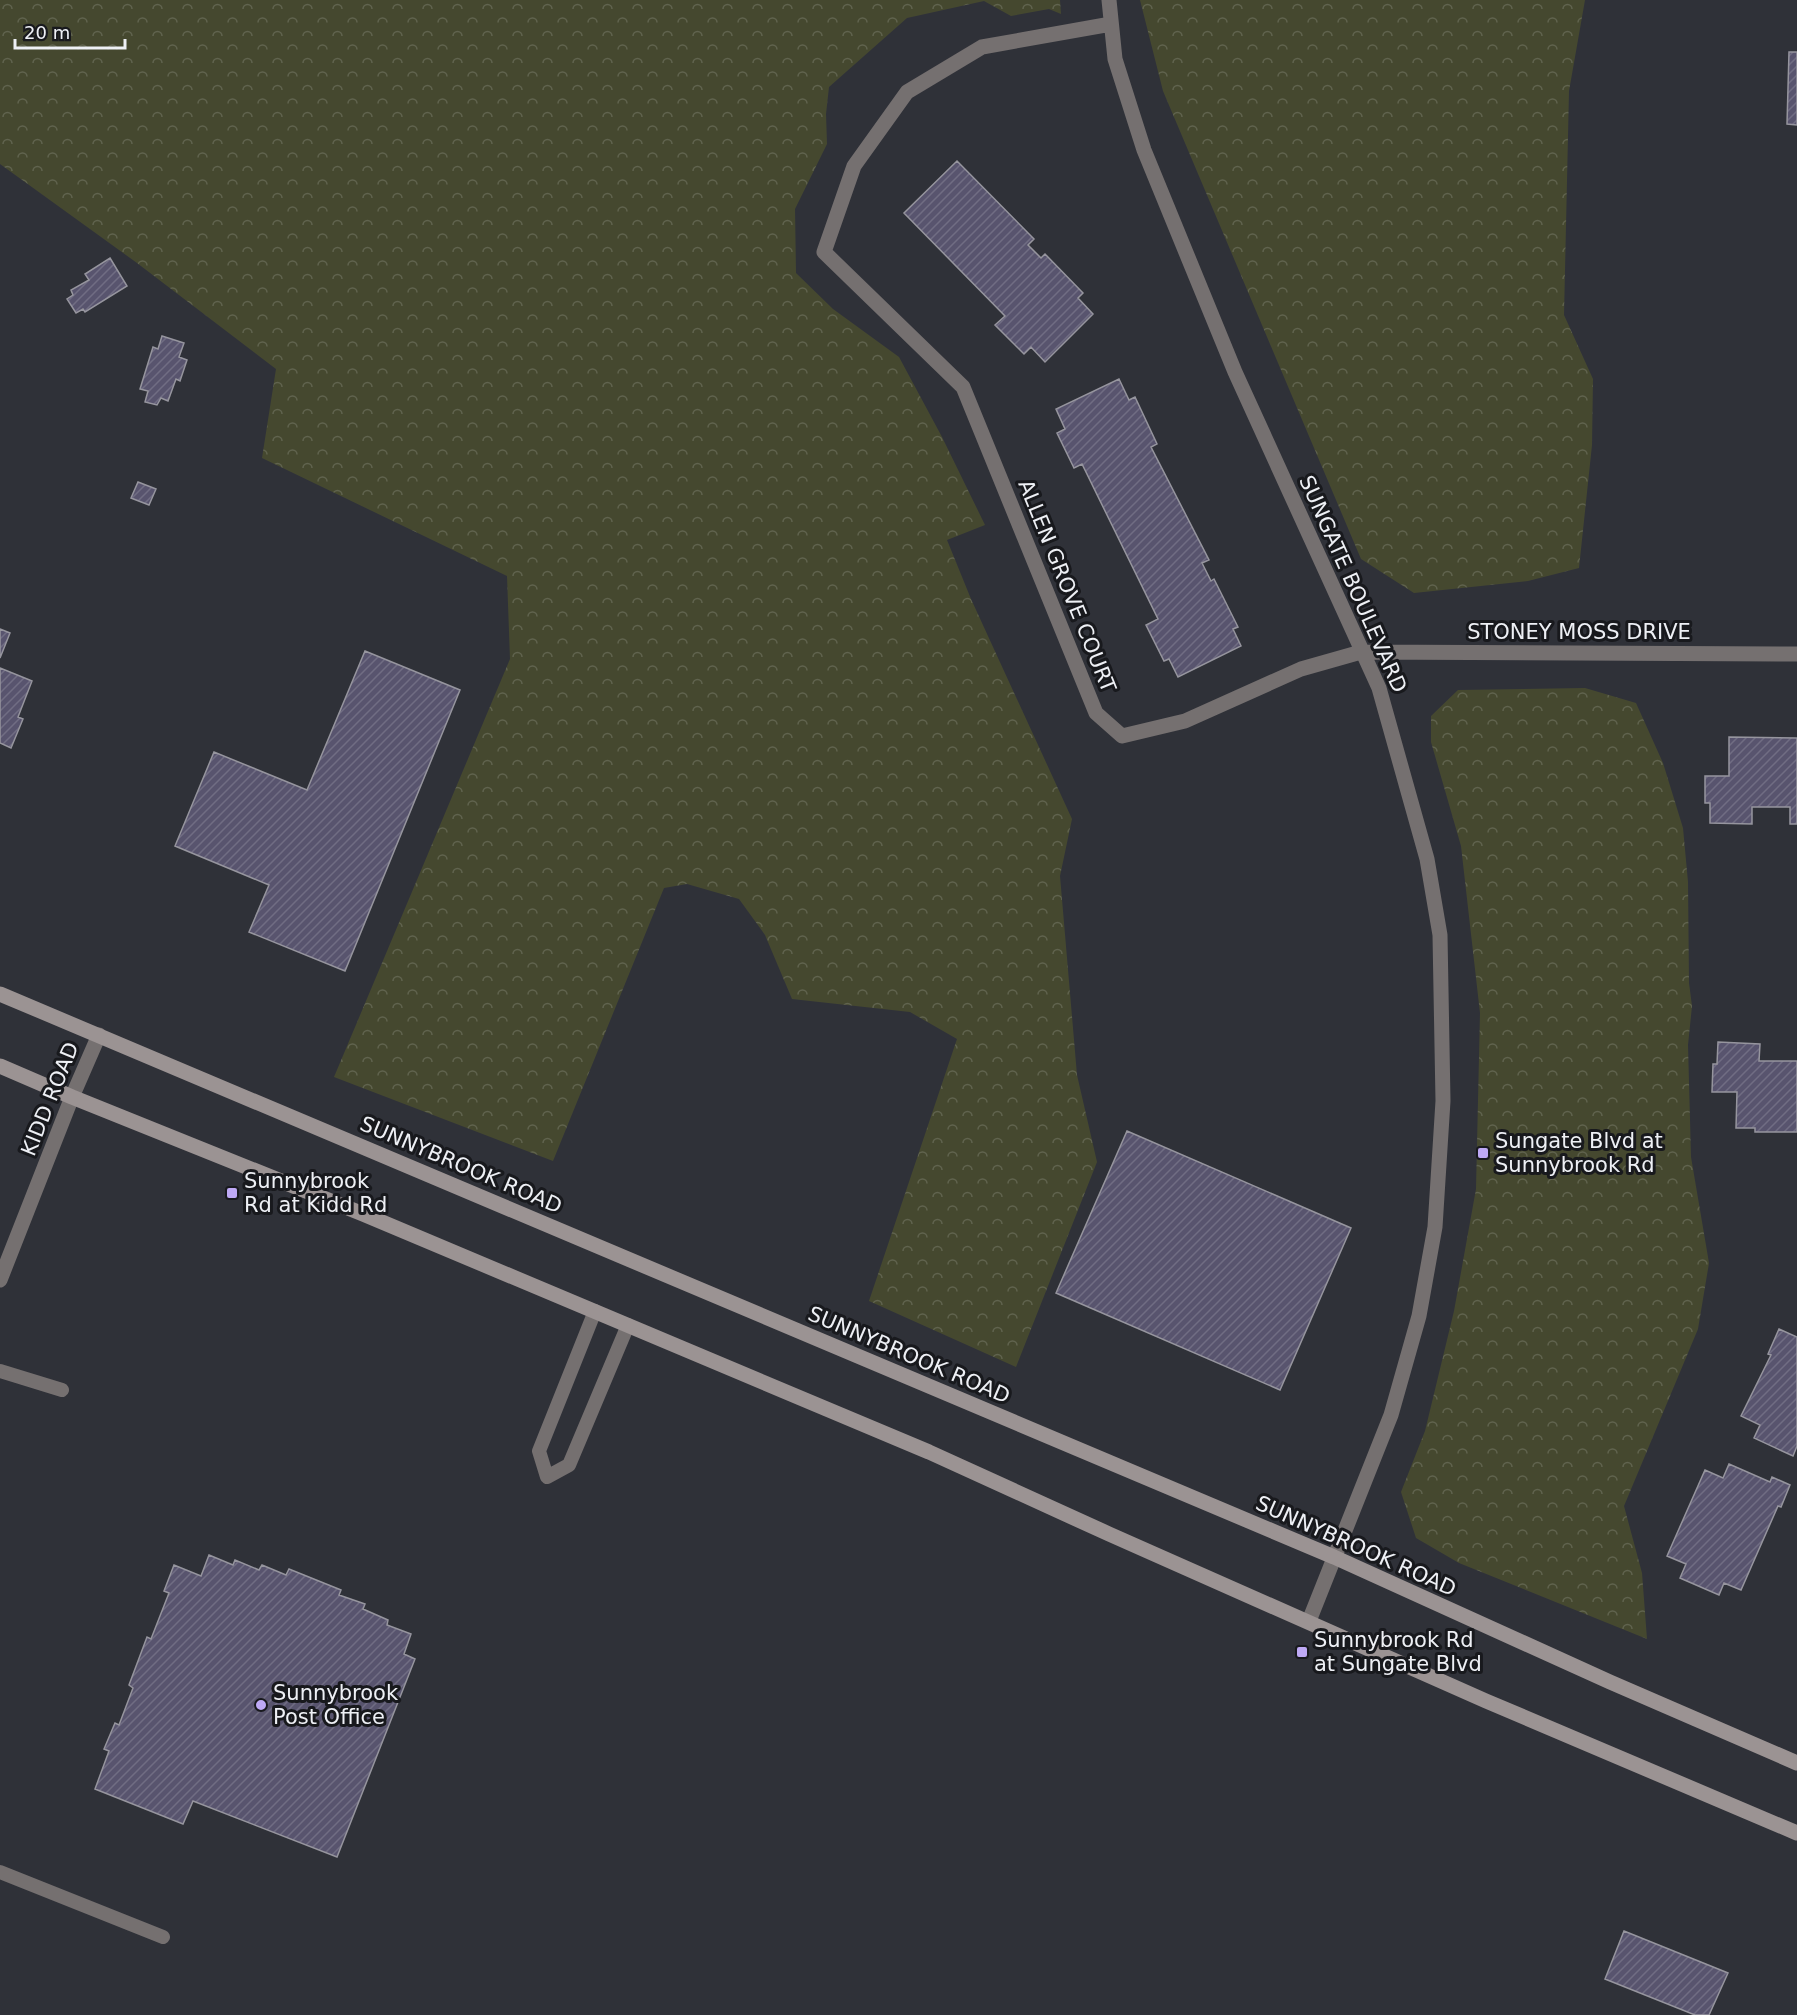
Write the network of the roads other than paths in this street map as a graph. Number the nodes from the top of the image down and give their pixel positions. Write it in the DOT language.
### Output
graph roads {
  1 [pos="1109,0"];
  2 [pos="1111,24"];
  3 [pos="1361,652"];
  4 [pos="1797,654"];
  5 [pos="0,994"];
  6 [pos="99,1035"];
  7 [pos="0,1066"];
  8 [pos="72,1097"];
  9 [pos="0,1280"];
  10 [pos="595,1311"];
  11 [pos="628,1325"];
  12 [pos="0,1371"];
  13 [pos="62,1390"];
  14 [pos="1334,1557"];
  15 [pos="1309,1621"];
  16 [pos="1797,1763"];
  17 [pos="1797,1833"];
  18 [pos="0,1872"];
  19 [pos="163,1937"];
  1 -- 2 [label="street, SUNGATE BOULEVARD"];
  2 -- 3 [label="street, SUNGATE BOULEVARD"];
  2 -- 3 [label="street, ALLEN GROVE COURT"];
  3 -- 4 [label="street, STONEY MOSS DRIVE"];
  3 -- 14 [label="street, SUNGATE BOULEVARD"];
  5 -- 6 [label="main road, SUNNYBROOK ROAD"];
  6 -- 8 [label="street, KIDD ROAD"];
  6 -- 14 [label="main road, SUNNYBROOK ROAD"];
  7 -- 8 [label="main road"];
  8 -- 9 [label="street, KIDD ROAD"];
  8 -- 10 [label="main road"];
  10 -- 11 [label="main road"];
  10 -- 11 [label="lane"];
  11 -- 15 [label="main road"];
  12 -- 13 [label="lane"];
  14 -- 15 [label="street, SUNGATE BOULEVARD"];
  14 -- 16 [label="main road, SUNNYBROOK ROAD"];
  15 -- 17 [label="main road"];
  18 -- 19 [label="lane"];
}
